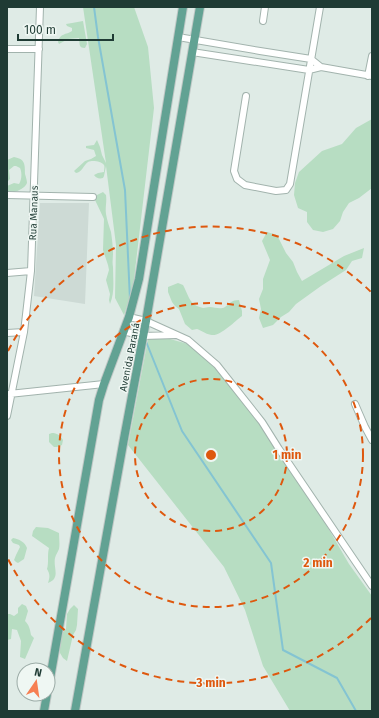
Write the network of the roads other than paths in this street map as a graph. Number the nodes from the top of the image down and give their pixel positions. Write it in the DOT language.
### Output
graph roads {
  1 [pos="40,7"];
  2 [pos="183,7"];
  3 [pos="200,7"];
  4 [pos="265,7"];
  5 [pos="320,7"];
  6 [pos="263,21"];
  7 [pos="178,37"];
  8 [pos="194,40"];
  9 [pos="242,48"];
  10 [pos="7,49"];
  11 [pos="39,49"];
  12 [pos="192,52"];
  13 [pos="276,54"];
  14 [pos="372,56"];
  15 [pos="311,59"];
  16 [pos="240,60"];
  17 [pos="274,65"];
  18 [pos="321,67"];
  19 [pos="309,70"];
  20 [pos="370,76"];
  21 [pos="246,96"];
  22 [pos="7,195"];
  23 [pos="34,196"];
  24 [pos="93,197"];
  25 [pos="31,271"];
  26 [pos="7,273"];
  27 [pos="130,314"];
  28 [pos="146,321"];
  29 [pos="123,331"];
  30 [pos="24,332"];
  31 [pos="7,333"];
  32 [pos="178,335"];
  33 [pos="143,336"];
  34 [pos="104,384"];
  35 [pos="9,394"];
  36 [pos="356,404"];
  37 [pos="7,416"];
  38 [pos="372,440"];
  39 [pos="372,586"];
  40 [pos="53,662"];
  41 [pos="75,711"];
  1 -- 11 [label="street, Rua Manaus"];
  2 -- 7 [label="main road, Avenida Paraná"];
  3 -- 8 [label="main road, Avenida Paraná"];
  4 -- 6 [label="street"];
  5 -- 15 [label="street"];
  7 -- 8 [label="street"];
  7 -- 27 [label="main road, Avenida Paraná"];
  8 -- 9 [label="street"];
  8 -- 12 [label="main road, Avenida Paraná"];
  9 -- 13 [label="street"];
  9 -- 16 [label="street"];
  10 -- 11 [label="street"];
  11 -- 23 [label="street, Rua Manaus"];
  12 -- 16 [label="street"];
  12 -- 28 [label="main road, Avenida Paraná"];
  13 -- 15 [label="street"];
  13 -- 17 [label="street"];
  14 -- 20 [label="street"];
  15 -- 18 [label="street"];
  15 -- 19 [label="street"];
  16 -- 17 [label="street"];
  17 -- 19 [label="street"];
  18 -- 19 [label="street"];
  18 -- 20 [label="street"];
  19 -- 21 [label="street"];
  22 -- 23 [label="street"];
  23 -- 24 [label="street"];
  23 -- 25 [label="street, Rua Manaus"];
  25 -- 26 [label="street"];
  25 -- 30 [label="street, Rua Manaus"];
  27 -- 28 [label="street"];
  27 -- 29 [label="main road, Avenida Paraná"];
  28 -- 32 [label="street"];
  28 -- 33 [label="main road, Avenida Paraná"];
  29 -- 33 [label="street"];
  29 -- 34 [label="main road, Avenida Paraná"];
  30 -- 31 [label="street"];
  30 -- 35 [label="street, Rua Manaus"];
  32 -- 33 [label="street"];
  32 -- 39 [label="street"];
  33 -- 41 [label="main road, Avenida Paraná"];
  34 -- 35 [label="street"];
  34 -- 40 [label="main road, Avenida Paraná"];
  35 -- 37 [label="street, Rua Manaus"];
  36 -- 38 [label="street"];
}
